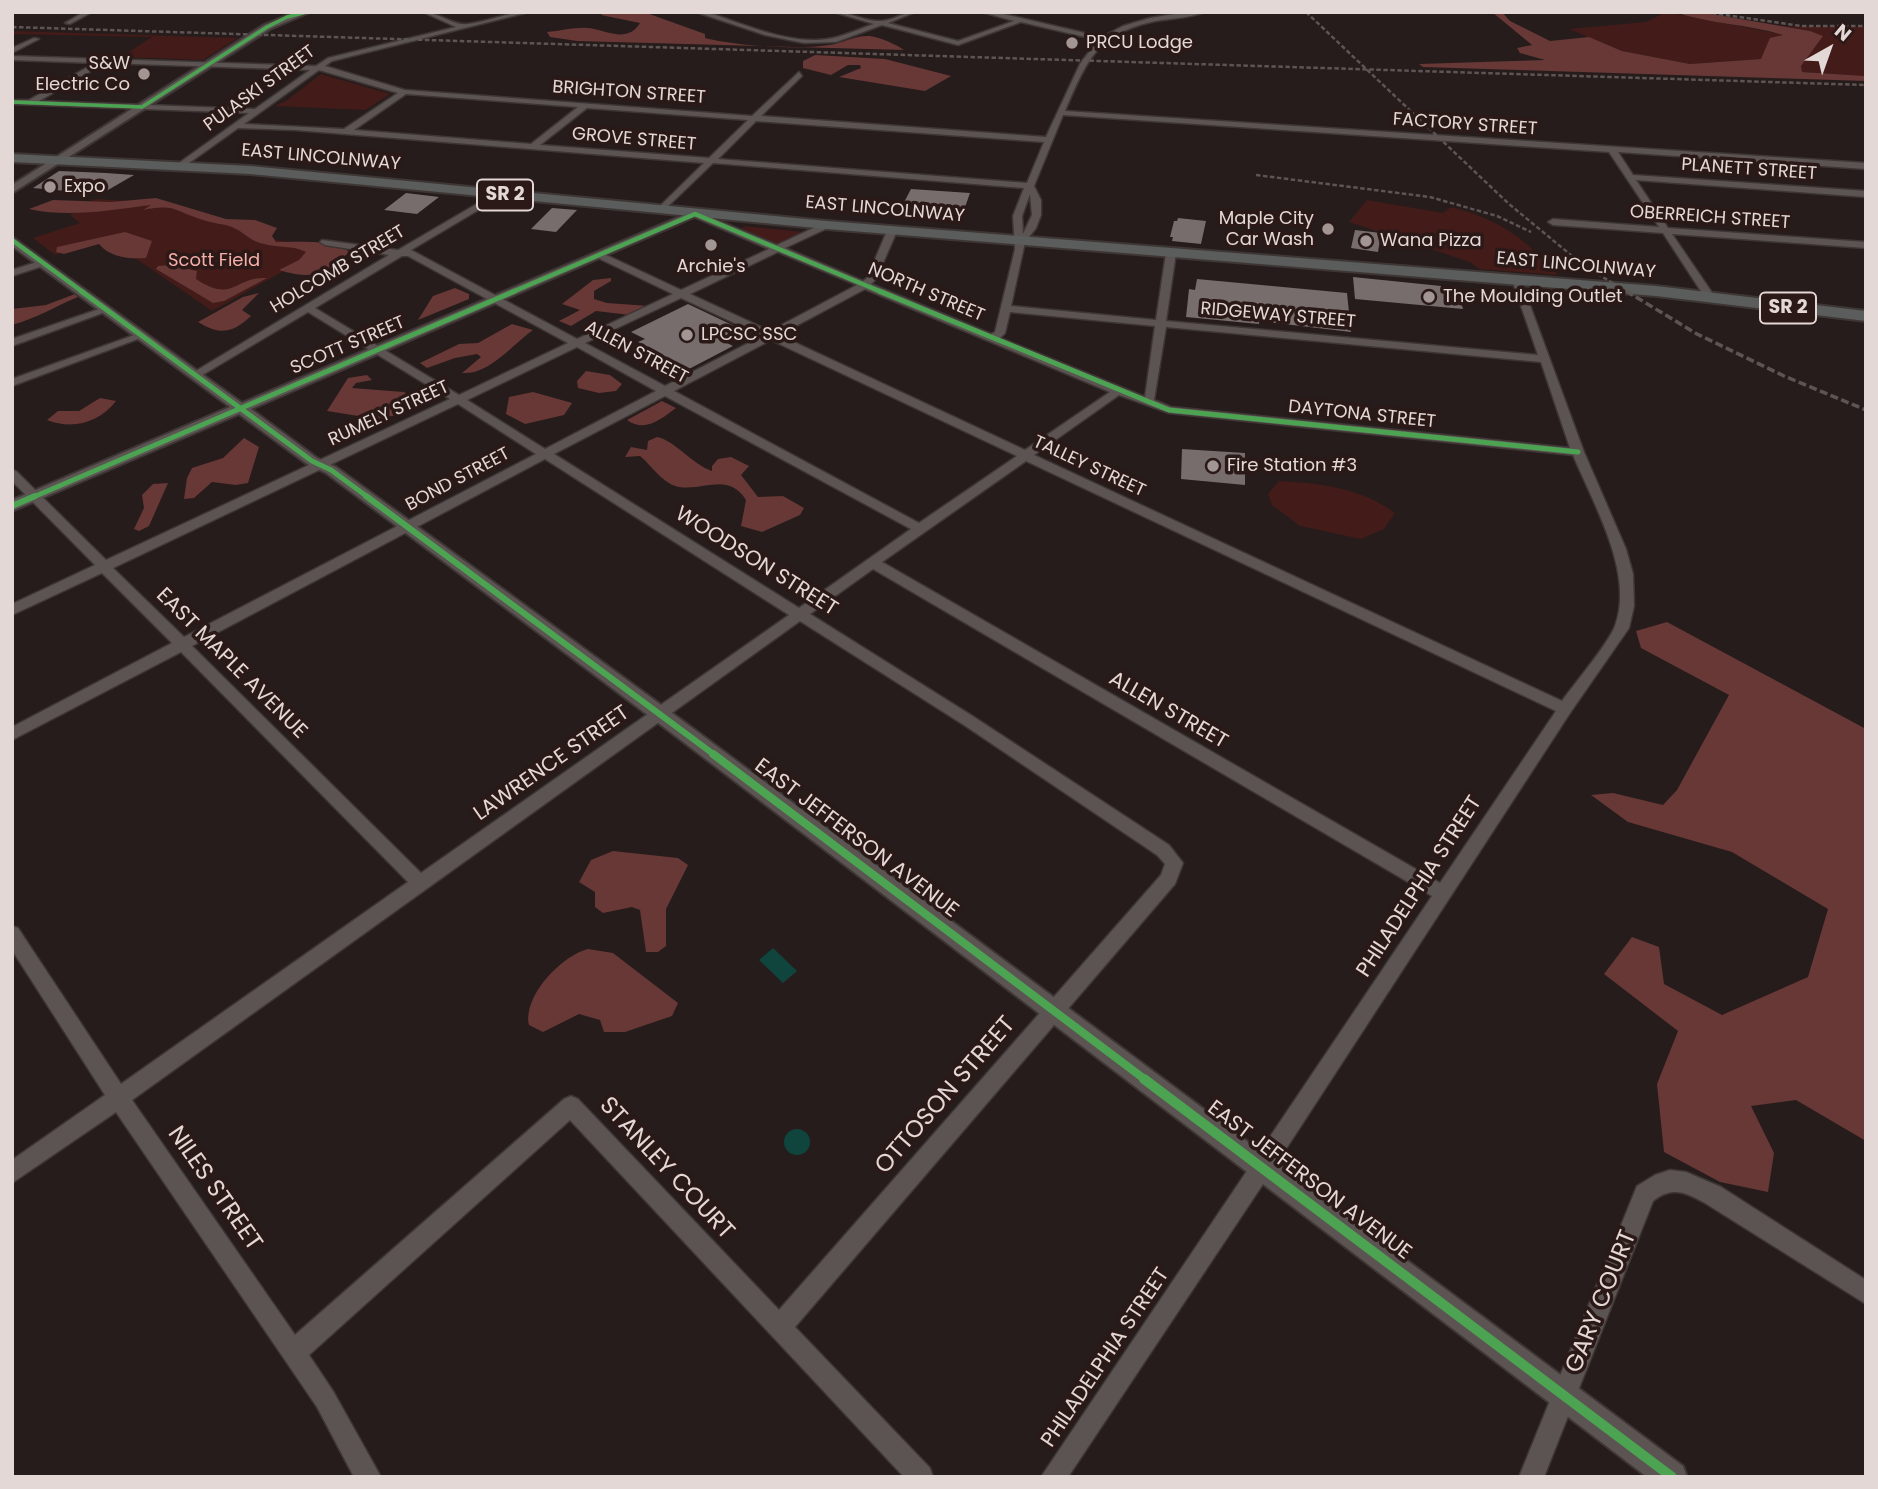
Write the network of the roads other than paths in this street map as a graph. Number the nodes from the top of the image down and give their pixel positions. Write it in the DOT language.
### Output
graph roads {
  1 [pos="89,12"];
  2 [pos="306,12"];
  3 [pos="426,12"];
  4 [pos="526,12"];
  5 [pos="699,12"];
  6 [pos="836,12"];
  7 [pos="912,12"];
  8 [pos="985,12"];
  9 [pos="1201,12"];
  10 [pos="1019,20"];
  11 [pos="68,23"];
  12 [pos="880,24"];
  13 [pos="463,27"];
  14 [pos="36,39"];
  15 [pos="1103,39"];
  16 [pos="12,51"];
  17 [pos="12,58"];
  18 [pos="107,59"];
  19 [pos="209,64"];
  20 [pos="317,68"];
  21 [pos="799,74"];
  22 [pos="404,92"];
  23 [pos="12,102"];
  24 [pos="30,103"];
  25 [pos="586,105"];
  26 [pos="142,107"];
  27 [pos="255,111"];
  28 [pos="12,112"];
  29 [pos="1062,113"];
  30 [pos="753,118"];
  31 [pos="236,126"];
  32 [pos="346,132"];
  33 [pos="1049,140"];
  34 [pos="532,147"];
  35 [pos="1612,150"];
  36 [pos="12,158"];
  37 [pos="58,160"];
  38 [pos="709,162"];
  39 [pos="182,165"];
  40 [pos="1866,166"];
  41 [pos="1630,177"];
  42 [pos="1030,187"];
  43 [pos="12,190"];
  44 [pos="499,194"];
  45 [pos="1866,194"];
  46 [pos="662,210"];
  47 [pos="695,214"];
  48 [pos="1553,222"];
  49 [pos="827,225"];
  50 [pos="1666,230"];
  51 [pos="892,231"];
  52 [pos="12,240"];
  53 [pos="1022,240"];
  54 [pos="325,242"];
  55 [pos="1866,245"];
  56 [pos="779,249"];
  57 [pos="401,253"];
  58 [pos="1171,253"];
  59 [pos="599,254"];
  60 [pos="43,263"];
  61 [pos="12,273"];
  62 [pos="1517,280"];
  63 [pos="865,284"];
  64 [pos="683,295"];
  65 [pos="1710,297"];
  66 [pos="496,300"];
  67 [pos="1866,305"];
  68 [pos="308,308"];
  69 [pos="1007,309"];
  70 [pos="106,310"];
  71 [pos="1866,316"];
  72 [pos="1159,323"];
  73 [pos="141,336"];
  74 [pos="770,336"];
  75 [pos="993,338"];
  76 [pos="12,343"];
  77 [pos="579,345"];
  78 [pos="379,349"];
  79 [pos="1545,359"];
  80 [pos="194,375"];
  81 [pos="12,383"];
  82 [pos="666,391"];
  83 [pos="1118,391"];
  84 [pos="460,400"];
  85 [pos="1145,402"];
  86 [pos="240,408"];
  87 [pos="1578,452"];
  88 [pos="545,453"];
  89 [pos="1024,456"];
  90 [pos="321,465"];
  91 [pos="12,474"];
  92 [pos="35,497"];
  93 [pos="12,506"];
  94 [pos="407,527"];
  95 [pos="920,529"];
  96 [pos="873,564"];
  97 [pos="105,567"];
  98 [pos="12,610"];
  99 [pos="800,614"];
  100 [pos="182,645"];
  101 [pos="1565,709"];
  102 [pos="660,713"];
  103 [pos="12,734"];
  104 [pos="1174,863"];
  105 [pos="420,883"];
  106 [pos="1443,894"];
  107 [pos="12,934"];
  108 [pos="1055,1010"];
  109 [pos="119,1099"];
  110 [pos="1262,1168"];
  111 [pos="12,1173"];
  112 [pos="1866,1293"];
  113 [pos="779,1328"];
  114 [pos="293,1353"];
  115 [pos="1565,1396"];
  116 [pos="369,1477"];
  117 [pos="921,1477"];
  118 [pos="1053,1477"];
  119 [pos="1531,1477"];
  120 [pos="1672,1477"];
  1 -- 11 [label="street"];
  2 -- 19 [label="street"];
  3 -- 13 [label="street"];
  4 -- 13 [label="street, PULASKI STREET"];
  5 -- 12 [label="street"];
  6 -- 12 [label="street"];
  7 -- 12 [label="street"];
  8 -- 10 [label="street"];
  9 -- 15 [label="street"];
  10 -- 12 [label="street"];
  10 -- 15 [label="street"];
  13 -- 20 [label="street, PULASKI STREET"];
  14 -- 16 [label="street"];
  15 -- 29 [label="street"];
  17 -- 18 [label="street, BRIGHTON STREET"];
  18 -- 19 [label="street, BRIGHTON STREET"];
  18 -- 24 [label="street"];
  19 -- 20 [label="street, BRIGHTON STREET"];
  19 -- 26 [label="street"];
  20 -- 22 [label="street, BRIGHTON STREET"];
  20 -- 27 [label="street, PULASKI STREET"];
  21 -- 30 [label="street"];
  22 -- 25 [label="street, BRIGHTON STREET"];
  22 -- 32 [label="street"];
  23 -- 24 [label="street"];
  24 -- 26 [label="street"];
  24 -- 28 [label="street"];
  25 -- 30 [label="street, BRIGHTON STREET"];
  25 -- 34 [label="street"];
  26 -- 27 [label="street"];
  26 -- 37 [label="street"];
  27 -- 31 [label="street, PULASKI STREET"];
  29 -- 33 [label="street"];
  29 -- 35 [label="street, FACTORY STREET"];
  30 -- 33 [label="street, BRIGHTON STREET"];
  30 -- 38 [label="street"];
  31 -- 32 [label="street, GROVE STREET"];
  31 -- 39 [label="street, PULASKI STREET"];
  32 -- 34 [label="street, GROVE STREET"];
  33 -- 42 [label="street"];
  34 -- 38 [label="street, GROVE STREET"];
  35 -- 40 [label="street, FACTORY STREET"];
  35 -- 41 [label="street"];
  36 -- 37 [label="main road, SR 2"];
  37 -- 39 [label="main road, EAST LINCOLNWAY / SR 2"];
  37 -- 43 [label="street"];
  38 -- 42 [label="street, GROVE STREET"];
  38 -- 46 [label="street"];
  39 -- 44 [label="main road, EAST LINCOLNWAY / SR 2"];
  41 -- 45 [label="street, PLANETT STREET"];
  41 -- 50 [label="street"];
  42 -- 53 [label="street"];
  42 -- 53 [label="street"];
  44 -- 46 [label="main road, EAST LINCOLNWAY / SR 2"];
  44 -- 57 [label="street, HOLCOMB STREET"];
  46 -- 47 [label="main road, EAST LINCOLNWAY / SR 2"];
  47 -- 49 [label="main road, EAST LINCOLNWAY / SR 2"];
  47 -- 56 [label="street, NORTH STREET"];
  47 -- 59 [label="street, SCOTT STREET"];
  48 -- 50 [label="street, OBERREICH STREET"];
  49 -- 51 [label="main road, EAST LINCOLNWAY / SR 2"];
  49 -- 56 [label="street"];
  50 -- 55 [label="street, OBERREICH STREET"];
  50 -- 65 [label="street"];
  51 -- 53 [label="main road, EAST LINCOLNWAY / SR 2"];
  51 -- 63 [label="street"];
  52 -- 60 [label="street, EAST JEFFERSON AVENUE"];
  53 -- 58 [label="main road, EAST LINCOLNWAY / SR 2"];
  53 -- 69 [label="street"];
  54 -- 57 [label="street, ALLEN STREET"];
  56 -- 63 [label="street, NORTH STREET"];
  56 -- 64 [label="street, RUMELY STREET"];
  57 -- 66 [label="street, ALLEN STREET"];
  57 -- 68 [label="street, HOLCOMB STREET"];
  58 -- 62 [label="main road, EAST LINCOLNWAY / SR 2"];
  58 -- 72 [label="street"];
  59 -- 64 [label="street, TALLEY STREET"];
  59 -- 66 [label="street, SCOTT STREET"];
  60 -- 61 [label="street"];
  60 -- 70 [label="street, EAST JEFFERSON AVENUE"];
  62 -- 65 [label="main road, EAST LINCOLNWAY / SR 2"];
  62 -- 79 [label="street, PHILADELPHIA STREET"];
  63 -- 74 [label="street, BOND STREET"];
  63 -- 75 [label="street, NORTH STREET"];
  64 -- 74 [label="street, TALLEY STREET"];
  64 -- 77 [label="street, RUMELY STREET"];
  65 -- 67 [label="main road, EAST LINCOLNWAY / SR 2"];
  65 -- 71 [label="main road, EAST LINCOLNWAY / SR 2"];
  66 -- 77 [label="street, ALLEN STREET"];
  66 -- 78 [label="street, SCOTT STREET"];
  68 -- 78 [label="street, WOODSON STREET"];
  68 -- 80 [label="street, HOLCOMB STREET"];
  69 -- 72 [label="street, RIDGEWAY STREET"];
  69 -- 75 [label="street"];
  70 -- 73 [label="street, EAST JEFFERSON AVENUE"];
  70 -- 76 [label="street"];
  72 -- 79 [label="street, RIDGEWAY STREET"];
  72 -- 85 [label="street"];
  73 -- 80 [label="street, EAST JEFFERSON AVENUE"];
  73 -- 81 [label="street"];
  74 -- 82 [label="street, BOND STREET"];
  74 -- 89 [label="street, TALLEY STREET"];
  75 -- 83 [label="street, NORTH STREET"];
  77 -- 82 [label="street, ALLEN STREET"];
  77 -- 84 [label="street, RUMELY STREET"];
  78 -- 84 [label="street, WOODSON STREET"];
  78 -- 86 [label="street, SCOTT STREET"];
  79 -- 87 [label="street, PHILADELPHIA STREET"];
  80 -- 86 [label="street, EAST JEFFERSON AVENUE"];
  82 -- 88 [label="street, BOND STREET"];
  82 -- 95 [label="street, ALLEN STREET"];
  83 -- 85 [label="street, NORTH STREET"];
  83 -- 89 [label="street, LAWRENCE STREET"];
  84 -- 88 [label="street, WOODSON STREET"];
  84 -- 90 [label="street, RUMELY STREET"];
  85 -- 87 [label="street, DAYTONA STREET"];
  86 -- 90 [label="street, EAST JEFFERSON AVENUE"];
  86 -- 92 [label="street, SCOTT STREET"];
  87 -- 101 [label="street, PHILADELPHIA STREET"];
  88 -- 94 [label="street, BOND STREET"];
  88 -- 99 [label="street, WOODSON STREET"];
  89 -- 95 [label="street, LAWRENCE STREET"];
  89 -- 101 [label="street, TALLEY STREET"];
  90 -- 94 [label="street, EAST JEFFERSON AVENUE"];
  90 -- 97 [label="street, RUMELY STREET"];
  91 -- 92 [label="street, EAST MAPLE AVENUE"];
  92 -- 93 [label="street, SCOTT STREET"];
  92 -- 97 [label="street, EAST MAPLE AVENUE"];
  94 -- 100 [label="street, BOND STREET"];
  94 -- 102 [label="street, EAST JEFFERSON AVENUE"];
  95 -- 96 [label="street, LAWRENCE STREET"];
  96 -- 99 [label="street, LAWRENCE STREET"];
  96 -- 106 [label="street, ALLEN STREET"];
  97 -- 98 [label="street, RUMELY STREET"];
  97 -- 100 [label="street, EAST MAPLE AVENUE"];
  99 -- 102 [label="street, LAWRENCE STREET"];
  99 -- 104 [label="street, WOODSON STREET"];
  100 -- 103 [label="street, BOND STREET"];
  100 -- 105 [label="street, EAST MAPLE AVENUE"];
  101 -- 106 [label="street, PHILADELPHIA STREET"];
  102 -- 105 [label="street, LAWRENCE STREET"];
  102 -- 108 [label="street, EAST JEFFERSON AVENUE"];
  104 -- 108 [label="street, OTTOSON STREET"];
  105 -- 109 [label="street, LAWRENCE STREET"];
  106 -- 110 [label="street, PHILADELPHIA STREET"];
  107 -- 109 [label="street, NILES STREET"];
  108 -- 110 [label="street, EAST JEFFERSON AVENUE"];
  108 -- 113 [label="street, OTTOSON STREET"];
  109 -- 111 [label="street, LAWRENCE STREET"];
  109 -- 114 [label="street, NILES STREET"];
  110 -- 115 [label="street, EAST JEFFERSON AVENUE"];
  110 -- 118 [label="street, PHILADELPHIA STREET"];
  112 -- 115 [label="street, GARY COURT"];
  113 -- 114 [label="street, STANLEY COURT"];
  113 -- 117 [label="street, STANLEY COURT"];
  114 -- 116 [label="street, NILES STREET"];
  115 -- 119 [label="street, GARY COURT"];
  115 -- 120 [label="street, EAST JEFFERSON AVENUE"];
}
